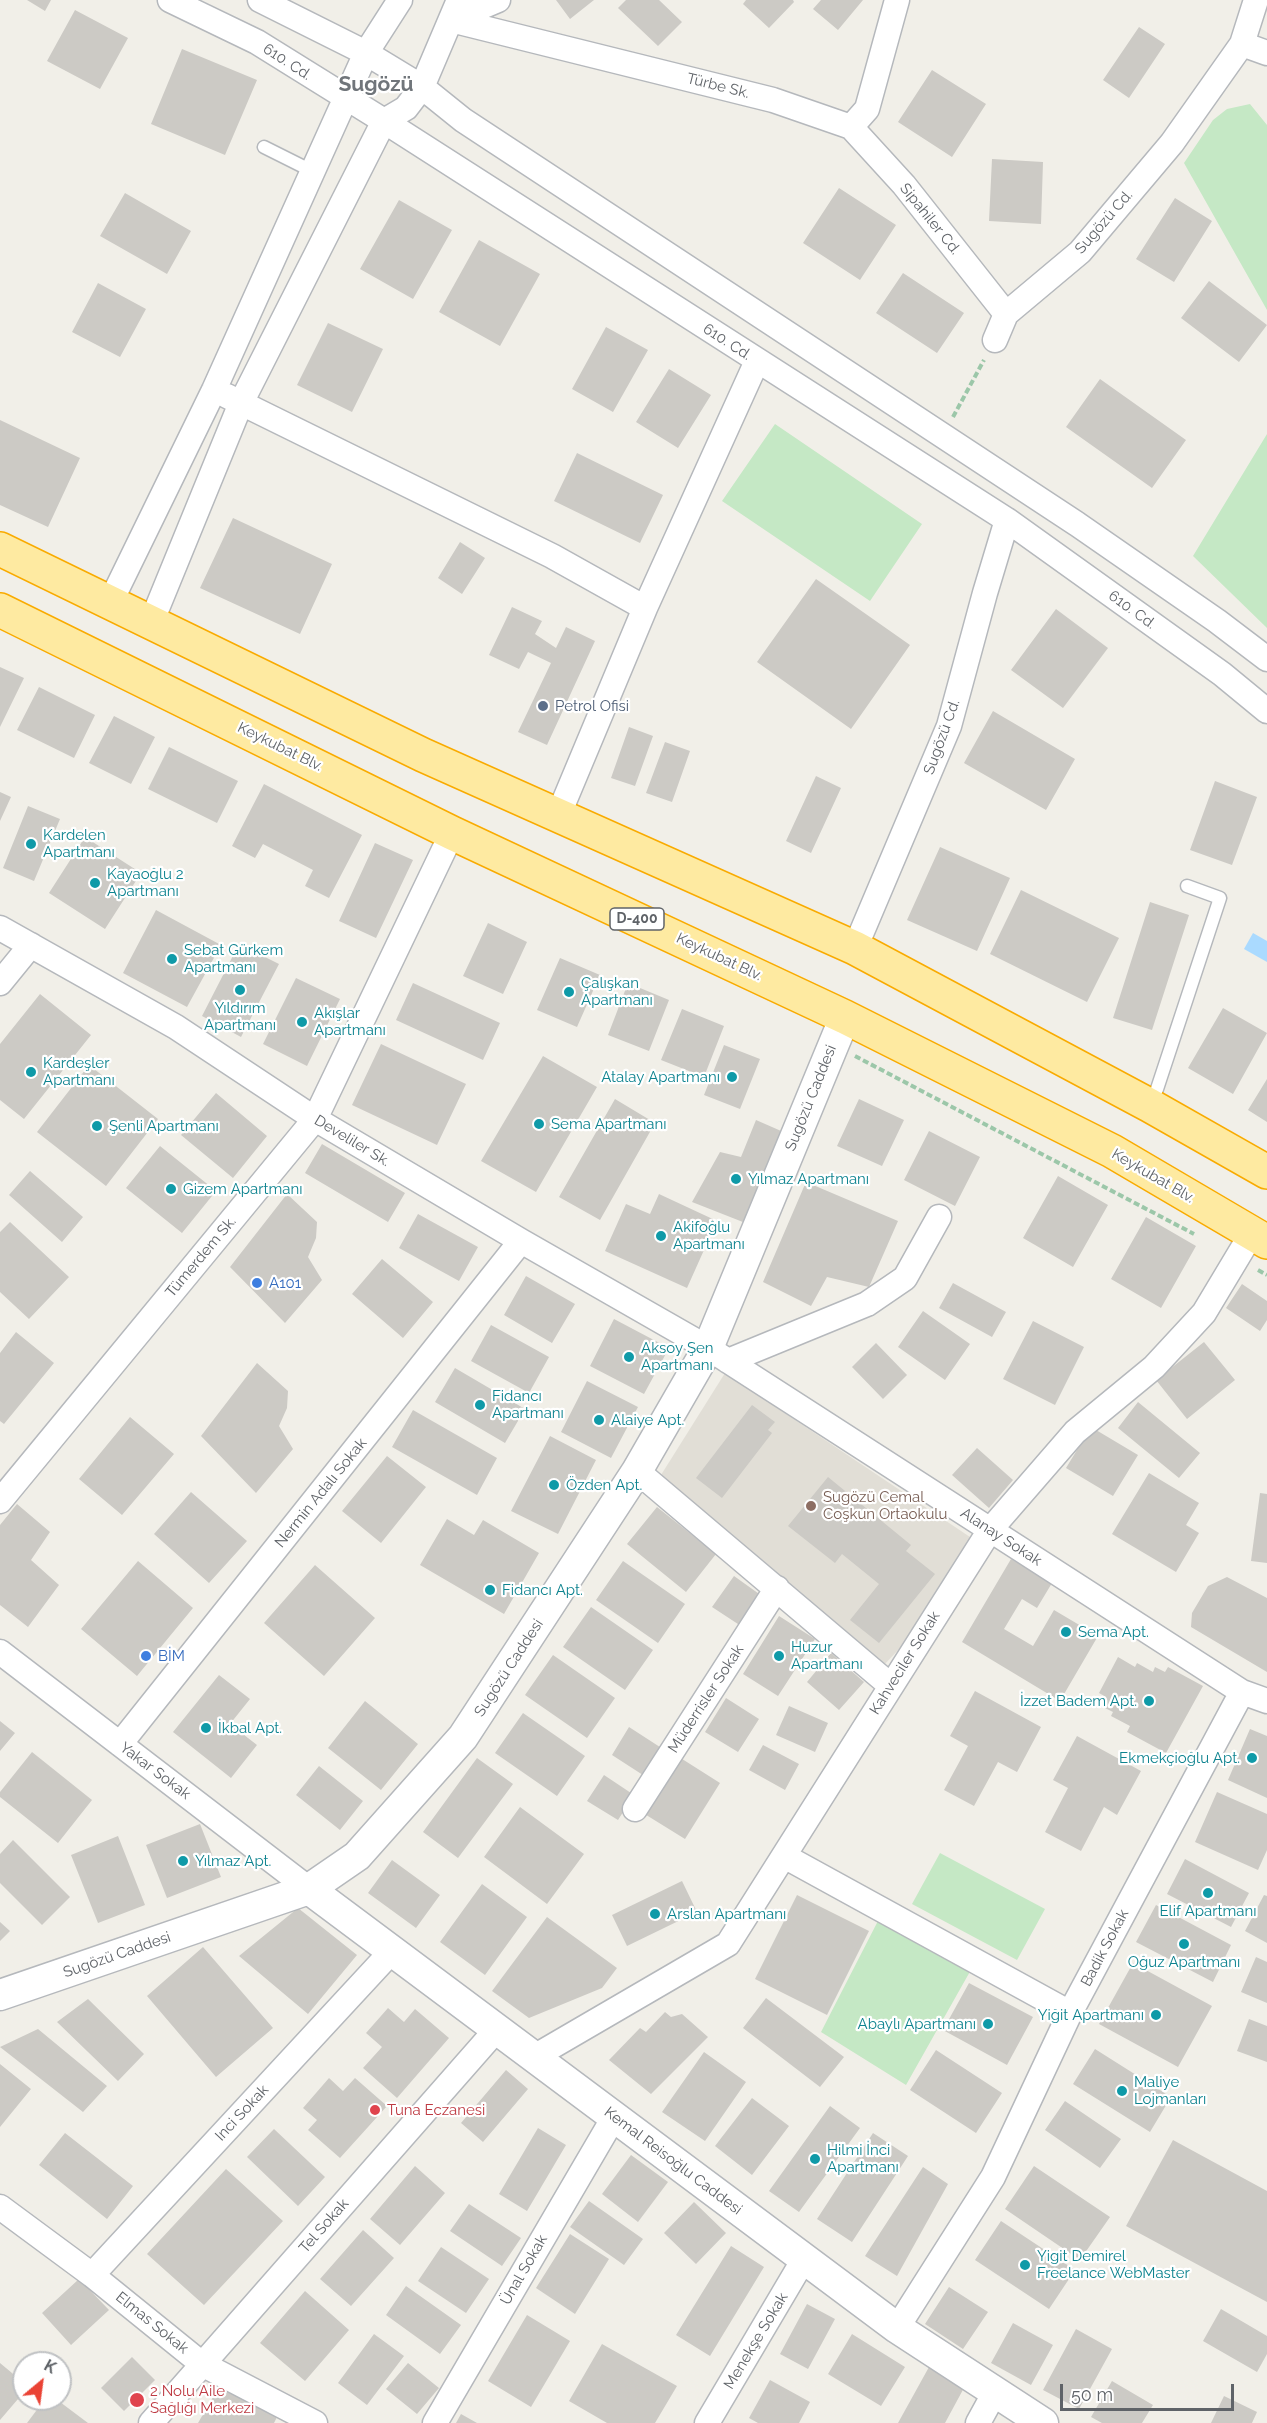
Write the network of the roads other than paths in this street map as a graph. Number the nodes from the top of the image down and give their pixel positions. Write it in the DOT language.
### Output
graph roads {
  1 [pos="170,0"];
  2 [pos="260,0"];
  3 [pos="399,0"];
  4 [pos="498,0"];
  5 [pos="897,0"];
  6 [pos="1256,0"];
  7 [pos="455,10"];
  8 [pos="1242,44"];
  9 [pos="366,53"];
  10 [pos="1267,53"];
  11 [pos="422,87"];
  12 [pos="345,99"];
  13 [pos="384,121"];
  14 [pos="851,127"];
  15 [pos="264,147"];
  16 [pos="314,171"];
  17 [pos="1006,314"];
  18 [pos="994,340"];
  19 [pos="758,361"];
  20 [pos="214,390"];
  21 [pos="241,403"];
  22 [pos="1007,520"];
  23 [pos="0,549"];
  24 [pos="110,603"];
  25 [pos="645,608"];
  26 [pos="0,610"];
  27 [pos="151,623"];
  28 [pos="1267,659"];
  29 [pos="1267,711"];
  30 [pos="558,816"];
  31 [pos="452,833"];
  32 [pos="1187,886"];
  33 [pos="0,928"];
  34 [pos="31,945"];
  35 [pos="855,948"];
  36 [pos="0,983"];
  37 [pos="839,1031"];
  38 [pos="1149,1105"];
  39 [pos="315,1119"];
  40 [pos="1267,1172"];
  41 [pos="939,1217"];
  42 [pos="521,1241"];
  43 [pos="1252,1244"];
  44 [pos="718,1354"];
  45 [pos="637,1471"];
  46 [pos="0,1501"];
  47 [pos="990,1530"];
  48 [pos="777,1588"];
  49 [pos="0,1652"];
  50 [pos="891,1686"];
  51 [pos="1242,1692"];
  52 [pos="1267,1701"];
  53 [pos="120,1744"];
  54 [pos="635,1809"];
  55 [pos="784,1856"];
  56 [pos="309,1889"];
  57 [pos="392,1951"];
  58 [pos="0,1995"];
  59 [pos="1070,2013"];
  60 [pos="497,2029"];
  61 [pos="534,2057"];
  62 [pos="614,2117"];
  63 [pos="0,2206"];
  64 [pos="804,2259"];
  65 [pos="92,2275"];
  66 [pos="897,2328"];
  67 [pos="202,2364"];
  68 [pos="995,2392"];
  69 [pos="151,2423"];
  70 [pos="315,2423"];
  71 [pos="435,2423"];
  72 [pos="707,2423"];
  73 [pos="978,2423"];
  74 [pos="1043,2423"];
  1 -- 12 [label="street, 610. Cd."];
  2 -- 9 [label="street"];
  3 -- 9 [label="street"];
  4 -- 7 [label="street"];
  5 -- 14 [label="street"];
  6 -- 8 [label="street, Sugözü Cd."];
  7 -- 11 [label="street"];
  7 -- 14 [label="street, Türbe Sk."];
  8 -- 10 [label="street"];
  8 -- 17 [label="street, Sugözü Cd."];
  9 -- 11 [label="street"];
  9 -- 12 [label="street"];
  11 -- 13 [label="street"];
  11 -- 28 [label="street"];
  12 -- 13 [label="street, 610. Cd."];
  12 -- 16 [label="street"];
  13 -- 19 [label="street, 610. Cd."];
  13 -- 21 [label="street"];
  14 -- 17 [label="street, Sipahiler Cd."];
  15 -- 16 [label="lane"];
  16 -- 20 [label="street"];
  17 -- 18 [label="street, Sugözü Cd."];
  19 -- 22 [label="street, 610. Cd."];
  19 -- 25 [label="street"];
  20 -- 21 [label="street"];
  20 -- 24 [label="street"];
  21 -- 25 [label="street"];
  21 -- 27 [label="street"];
  22 -- 29 [label="street, 610. Cd."];
  22 -- 35 [label="street, Sugözü Cd."];
  23 -- 24 [label="highway"];
  24 -- 27 [label="highway"];
  25 -- 30 [label="street"];
  26 -- 31 [label="highway, Keykubat Blv. / D-400"];
  27 -- 30 [label="highway"];
  30 -- 35 [label="highway"];
  31 -- 37 [label="highway, Keykubat Blv. / D-400"];
  31 -- 39 [label="street, Tümerdem Sk."];
  32 -- 38 [label="lane"];
  33 -- 34 [label="street, Develiler Sk."];
  34 -- 36 [label="street"];
  34 -- 39 [label="street, Develiler Sk."];
  35 -- 38 [label="highway"];
  37 -- 43 [label="highway, Keykubat Blv. / D-400"];
  37 -- 44 [label="street, Sugözü Caddesi"];
  38 -- 40 [label="highway"];
  39 -- 42 [label="street, Develiler Sk."];
  39 -- 46 [label="street, Tümerdem Sk."];
  41 -- 44 [label="street"];
  42 -- 44 [label="street, Develiler Sk."];
  42 -- 53 [label="street, Nermin Adalı Sokak"];
  43 -- 47 [label="street, Kahveciler Sokak"];
  44 -- 45 [label="street, Sugözü Caddesi"];
  44 -- 47 [label="street, Alanay Sokak"];
  45 -- 48 [label="street"];
  45 -- 56 [label="street, Sugözü Caddesi"];
  47 -- 50 [label="street, Kahveciler Sokak"];
  47 -- 51 [label="street, Alanay Sokak"];
  48 -- 50 [label="street"];
  48 -- 54 [label="street, Müderrisler Sokak"];
  49 -- 53 [label="street, Yakar Sokak"];
  50 -- 55 [label="street, Kahveciler Sokak"];
  51 -- 52 [label="street, Alanay Sokak"];
  51 -- 59 [label="street, Badik Sokak"];
  53 -- 56 [label="street, Yakar Sokak"];
  55 -- 59 [label="street"];
  55 -- 61 [label="street, Kahveciler Sokak"];
  56 -- 57 [label="street, Kemal Reisoğlu Caddesi"];
  56 -- 58 [label="street, Sugözü Caddesi"];
  57 -- 60 [label="street, Kemal Reisoğlu Caddesi"];
  57 -- 65 [label="street, Inci Sokak"];
  59 -- 66 [label="street, Badik Sokak"];
  60 -- 61 [label="street, Kemal Reisoğlu Caddesi"];
  60 -- 67 [label="street, Tel Sokak"];
  61 -- 62 [label="street, Kemal Reisoğlu Caddesi"];
  62 -- 64 [label="street, Kemal Reisoğlu Caddesi"];
  62 -- 71 [label="street, Ünal Sokak"];
  63 -- 65 [label="street, Elmas Sokak"];
  64 -- 66 [label="street, Kemal Reisoğlu Caddesi"];
  64 -- 72 [label="street, Menekşe Sokak"];
  65 -- 67 [label="street, Elmas Sokak"];
  66 -- 68 [label="street, Kemal Reisoğlu Caddesi"];
  67 -- 69 [label="street, Tel Sokak"];
  67 -- 70 [label="street, Elmas Sokak"];
  68 -- 73 [label="street"];
  68 -- 74 [label="street, Kemal Reisoğlu Caddesi"];
}
